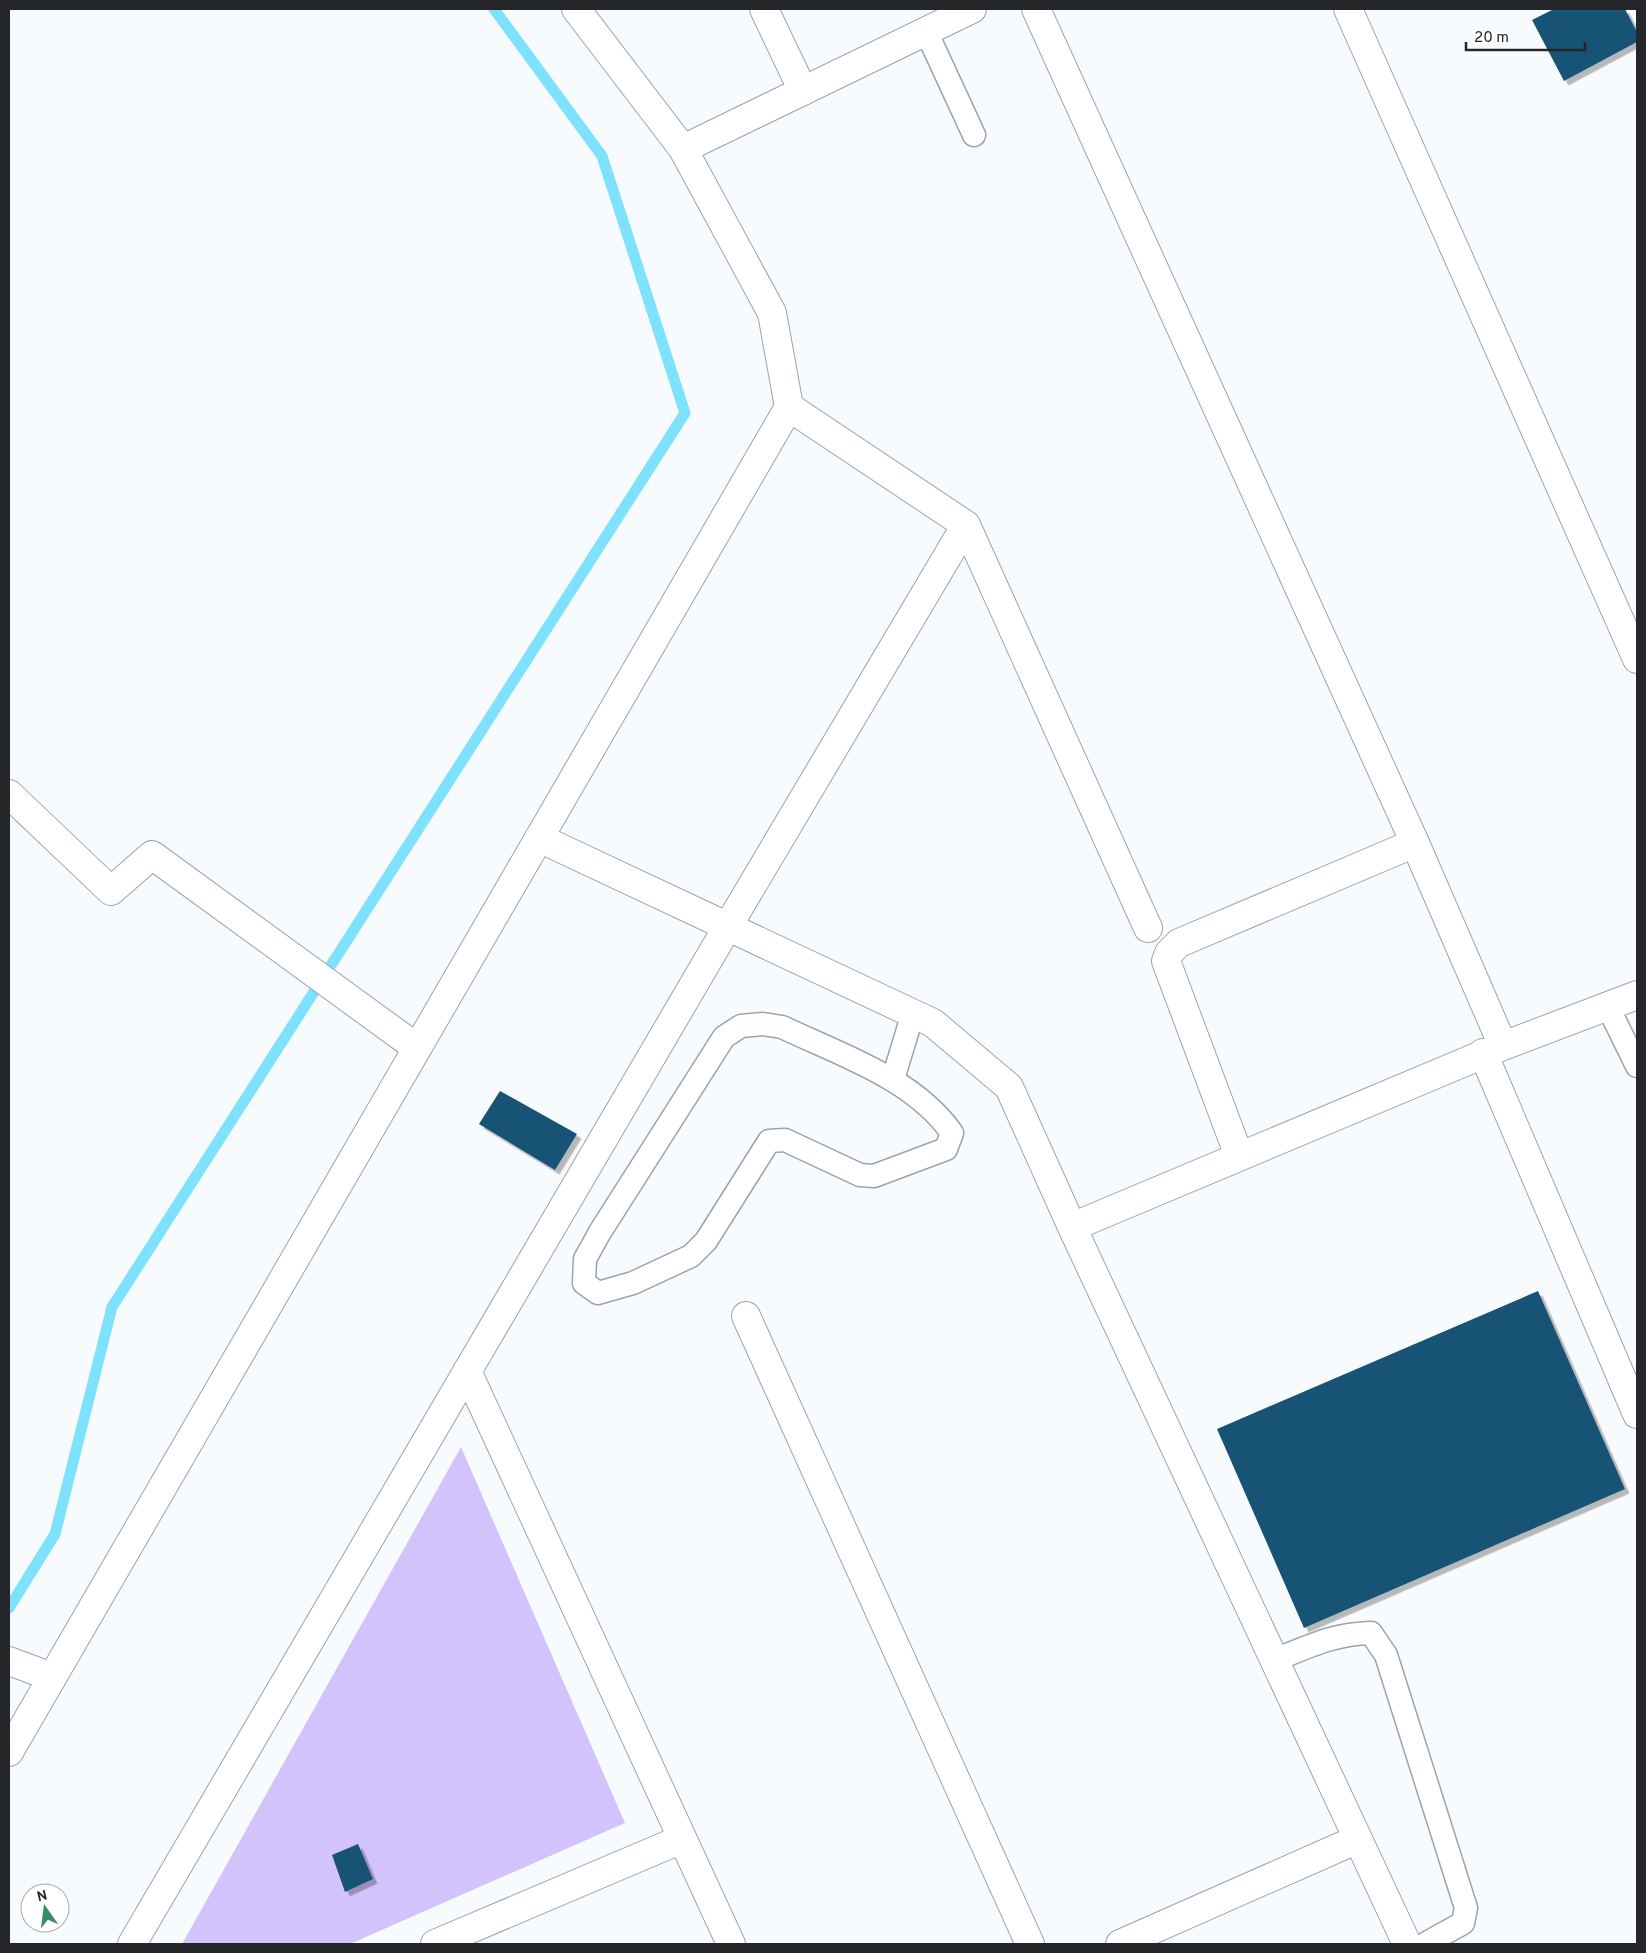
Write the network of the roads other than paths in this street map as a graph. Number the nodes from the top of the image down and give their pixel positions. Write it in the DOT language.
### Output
graph roads {
  1 [pos="576,9"];
  2 [pos="764,9"];
  3 [pos="972,9"];
  4 [pos="1036,9"];
  5 [pos="1348,9"];
  6 [pos="926,31"];
  7 [pos="802,91"];
  8 [pos="974,136"];
  9 [pos="683,149"];
  10 [pos="789,407"];
  11 [pos="966,525"];
  12 [pos="1637,659"];
  13 [pos="9,794"];
  14 [pos="539,838"];
  15 [pos="1414,843"];
  16 [pos="728,926"];
  17 [pos="1148,928"];
  18 [pos="1637,995"];
  19 [pos="1608,1007"];
  20 [pos="913,1013"];
  21 [pos="417,1048"];
  22 [pos="1493,1049"];
  23 [pos="1637,1066"];
  24 [pos="893,1079"];
  25 [pos="1239,1156"];
  26 [pos="1072,1227"];
  27 [pos="746,1316"];
  28 [pos="467,1371"];
  29 [pos="1637,1414"];
  30 [pos="1275,1660"];
  31 [pos="9,1661"];
  32 [pos="52,1677"];
  33 [pos="9,1752"];
  34 [pos="682,1839"];
  35 [pos="1358,1839"];
  36 [pos="132,1944"];
  37 [pos="435,1944"];
  38 [pos="731,1944"];
  39 [pos="1030,1944"];
  40 [pos="1120,1944"];
  41 [pos="1408,1944"];
  42 [pos="1425,1944"];
  1 -- 9 [label="street"];
  2 -- 7 [label="street"];
  3 -- 6 [label="street"];
  4 -- 15 [label="street"];
  5 -- 12 [label="street"];
  6 -- 7 [label="street"];
  6 -- 8 [label="lane"];
  7 -- 9 [label="street"];
  9 -- 10 [label="street"];
  10 -- 11 [label="street"];
  10 -- 14 [label="street"];
  11 -- 16 [label="street"];
  11 -- 17 [label="street"];
  13 -- 21 [label="street"];
  14 -- 16 [label="street"];
  14 -- 21 [label="street"];
  15 -- 22 [label="street"];
  15 -- 25 [label="street"];
  16 -- 20 [label="street"];
  16 -- 28 [label="street"];
  18 -- 19 [label="street"];
  19 -- 22 [label="street"];
  19 -- 23 [label="lane"];
  20 -- 24 [label="lane"];
  20 -- 26 [label="street"];
  21 -- 32 [label="street"];
  22 -- 25 [label="street"];
  22 -- 29 [label="street"];
  24 -- 24 [label="lane"];
  25 -- 26 [label="street"];
  26 -- 30 [label="street"];
  27 -- 39 [label="street"];
  28 -- 34 [label="street"];
  28 -- 36 [label="street"];
  30 -- 35 [label="street"];
  30 -- 42 [label="lane"];
  31 -- 32 [label="street"];
  32 -- 33 [label="street"];
  34 -- 37 [label="street"];
  34 -- 38 [label="street"];
  35 -- 40 [label="street"];
  35 -- 41 [label="street"];
}
